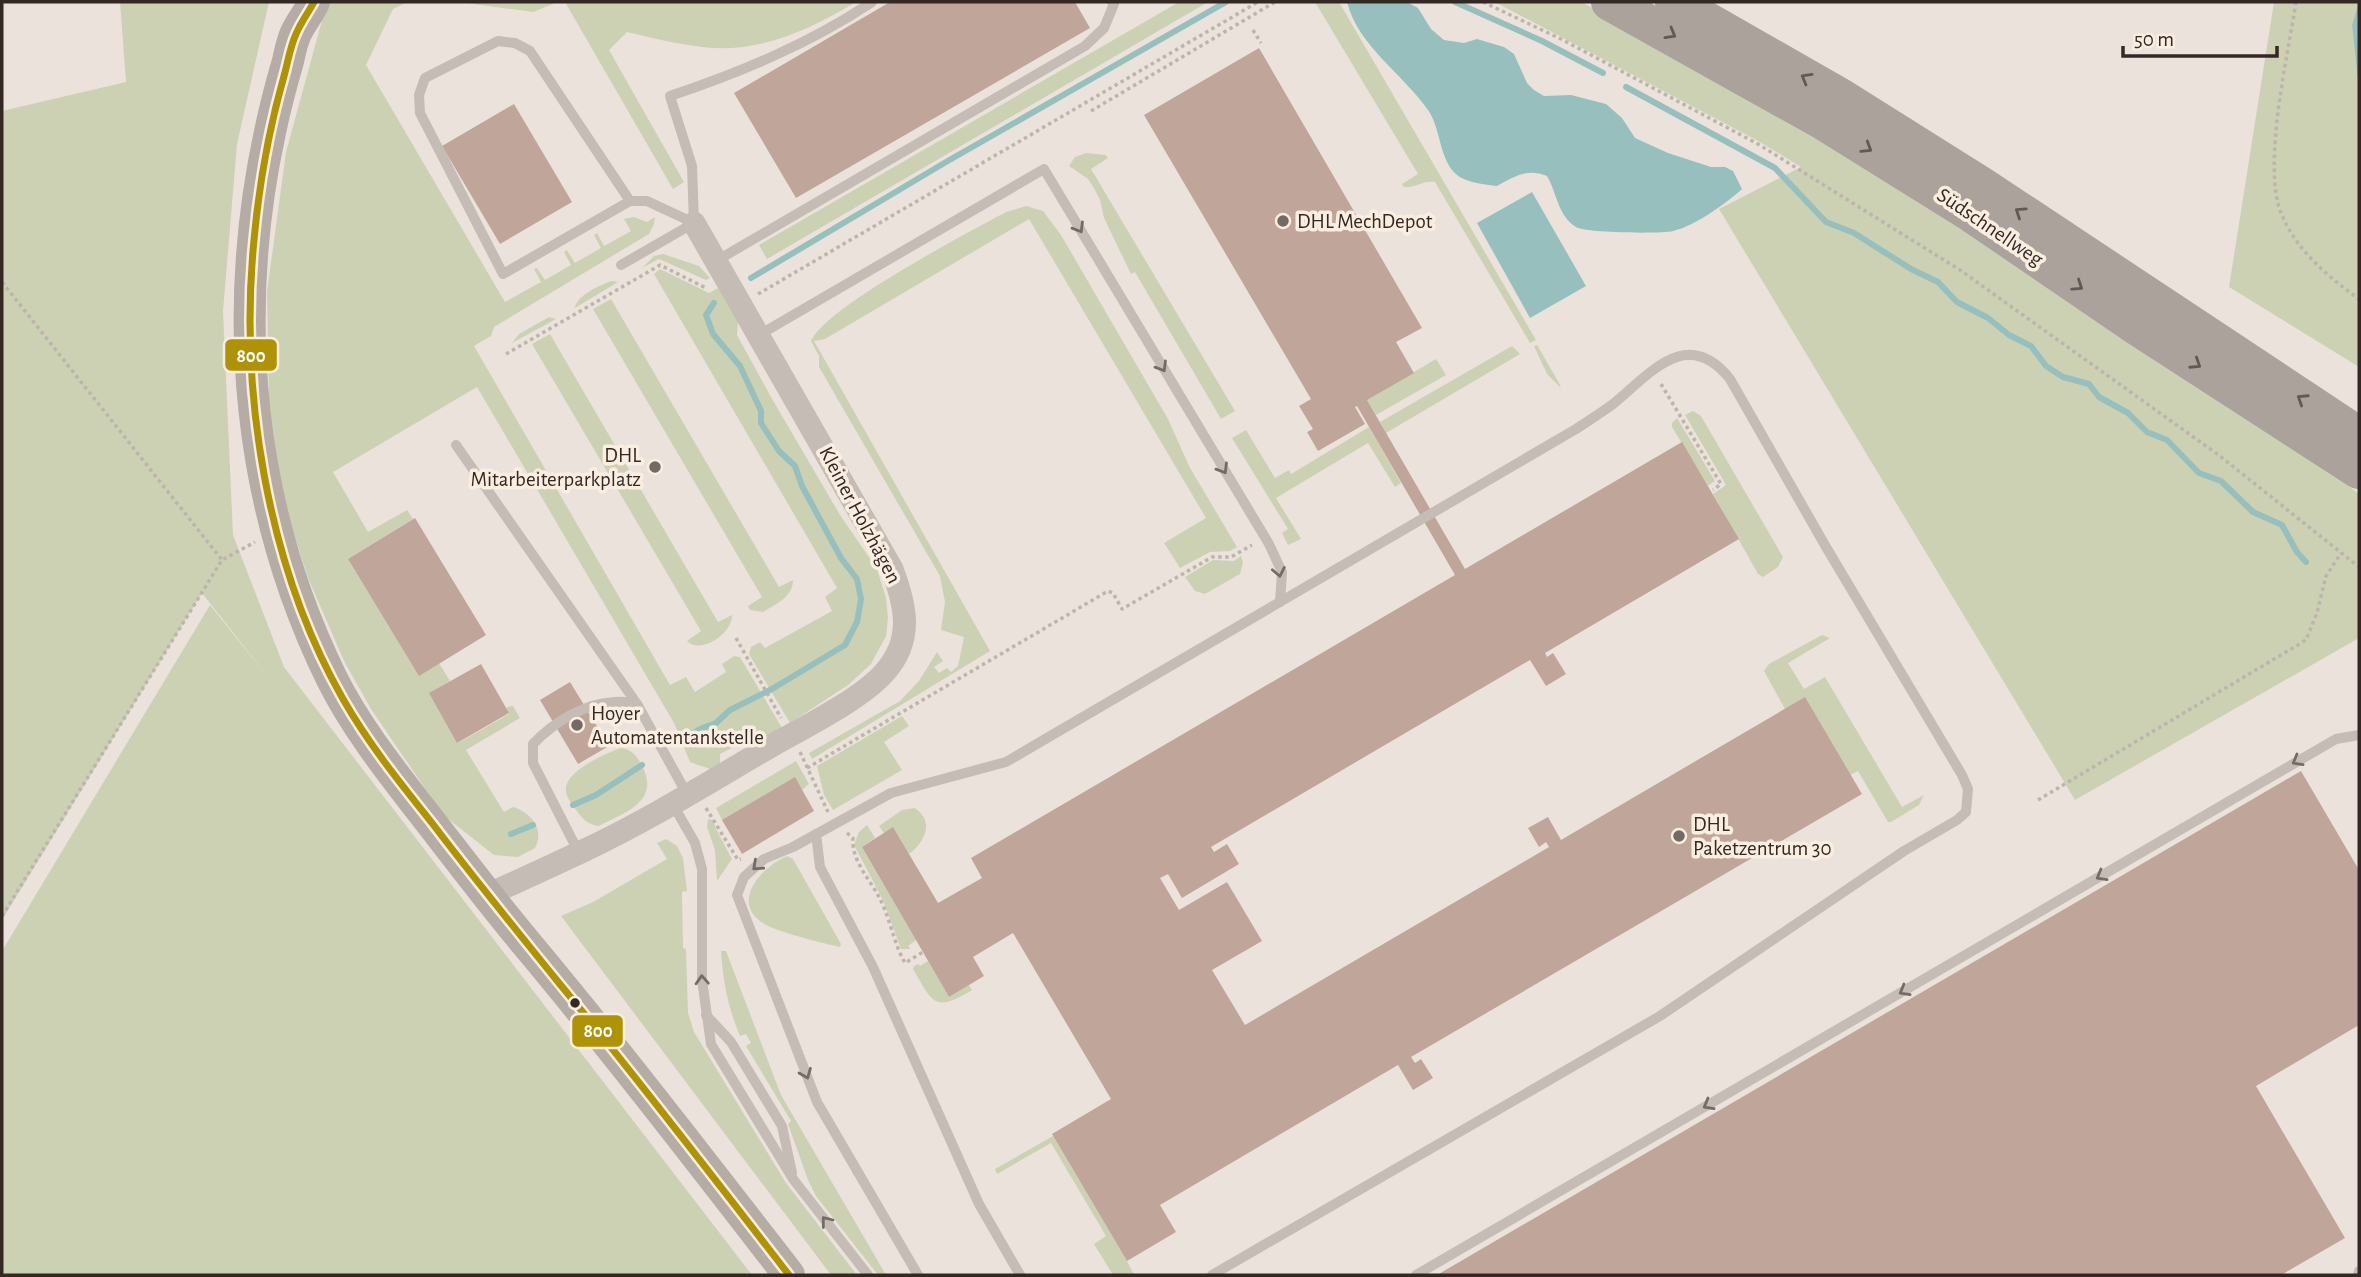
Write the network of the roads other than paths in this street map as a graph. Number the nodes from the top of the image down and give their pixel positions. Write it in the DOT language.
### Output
graph roads {
  1 [pos="293,2"];
  2 [pos="314,2"];
  3 [pos="872,2"];
  4 [pos="1112,2"];
  5 [pos="1611,2"];
  6 [pos="1674,2"];
  7 [pos="296,33"];
  8 [pos="630,201"];
  9 [pos="694,223"];
  10 [pos="621,265"];
  11 [pos="721,269"];
  12 [pos="759,335"];
  13 [pos="2359,436"];
  14 [pos="456,445"];
  15 [pos="2359,470"];
  16 [pos="1280,602"];
  17 [pos="637,704"];
  18 [pos="2359,735"];
  19 [pos="680,798"];
  20 [pos="816,834"];
  21 [pos="579,853"];
  22 [pos="487,895"];
  23 [pos="705,1015"];
  24 [pos="793,1180"];
  25 [pos="789,1275"];
  26 [pos="868,1275"];
  27 [pos="918,1275"];
  28 [pos="1020,1275"];
  29 [pos="1212,1275"];
  30 [pos="1416,1275"];
  1 -- 7 [label="street"];
  2 -- 7 [label="street"];
  3 -- 9 [label="lane"];
  4 -- 11 [label="lane"];
  5 -- 15 [label="highway, Südschnellweg, one-way"];
  13 -- 6 [label="highway, Südschnellweg, one-way"];
  7 -- 22 [label="street"];
  8 -- 8 [label="lane"];
  8 -- 9 [label="lane"];
  9 -- 10 [label="lane"];
  9 -- 11 [label="street, Kleiner Holzhägen"];
  11 -- 12 [label="street, Kleiner Holzhägen"];
  12 -- 16 [label="lane, one-way"];
  12 -- 19 [label="street, Kleiner Holzhägen"];
  14 -- 17 [label="lane"];
  16 -- 20 [label="lane"];
  16 -- 29 [label="lane"];
  17 -- 19 [label="lane"];
  17 -- 21 [label="lane"];
  18 -- 30 [label="lane, one-way"];
  19 -- 21 [label="street, Kleiner Holzhägen"];
  23 -- 19 [label="lane, one-way"];
  20 -- 27 [label="lane, one-way"];
  20 -- 28 [label="lane"];
  21 -- 22 [label="street, Kleiner Holzhägen"];
  22 -- 25 [label="street"];
  23 -- 24 [label="lane"];
  23 -- 24 [label="lane"];
  26 -- 24 [label="lane, one-way"];
}
